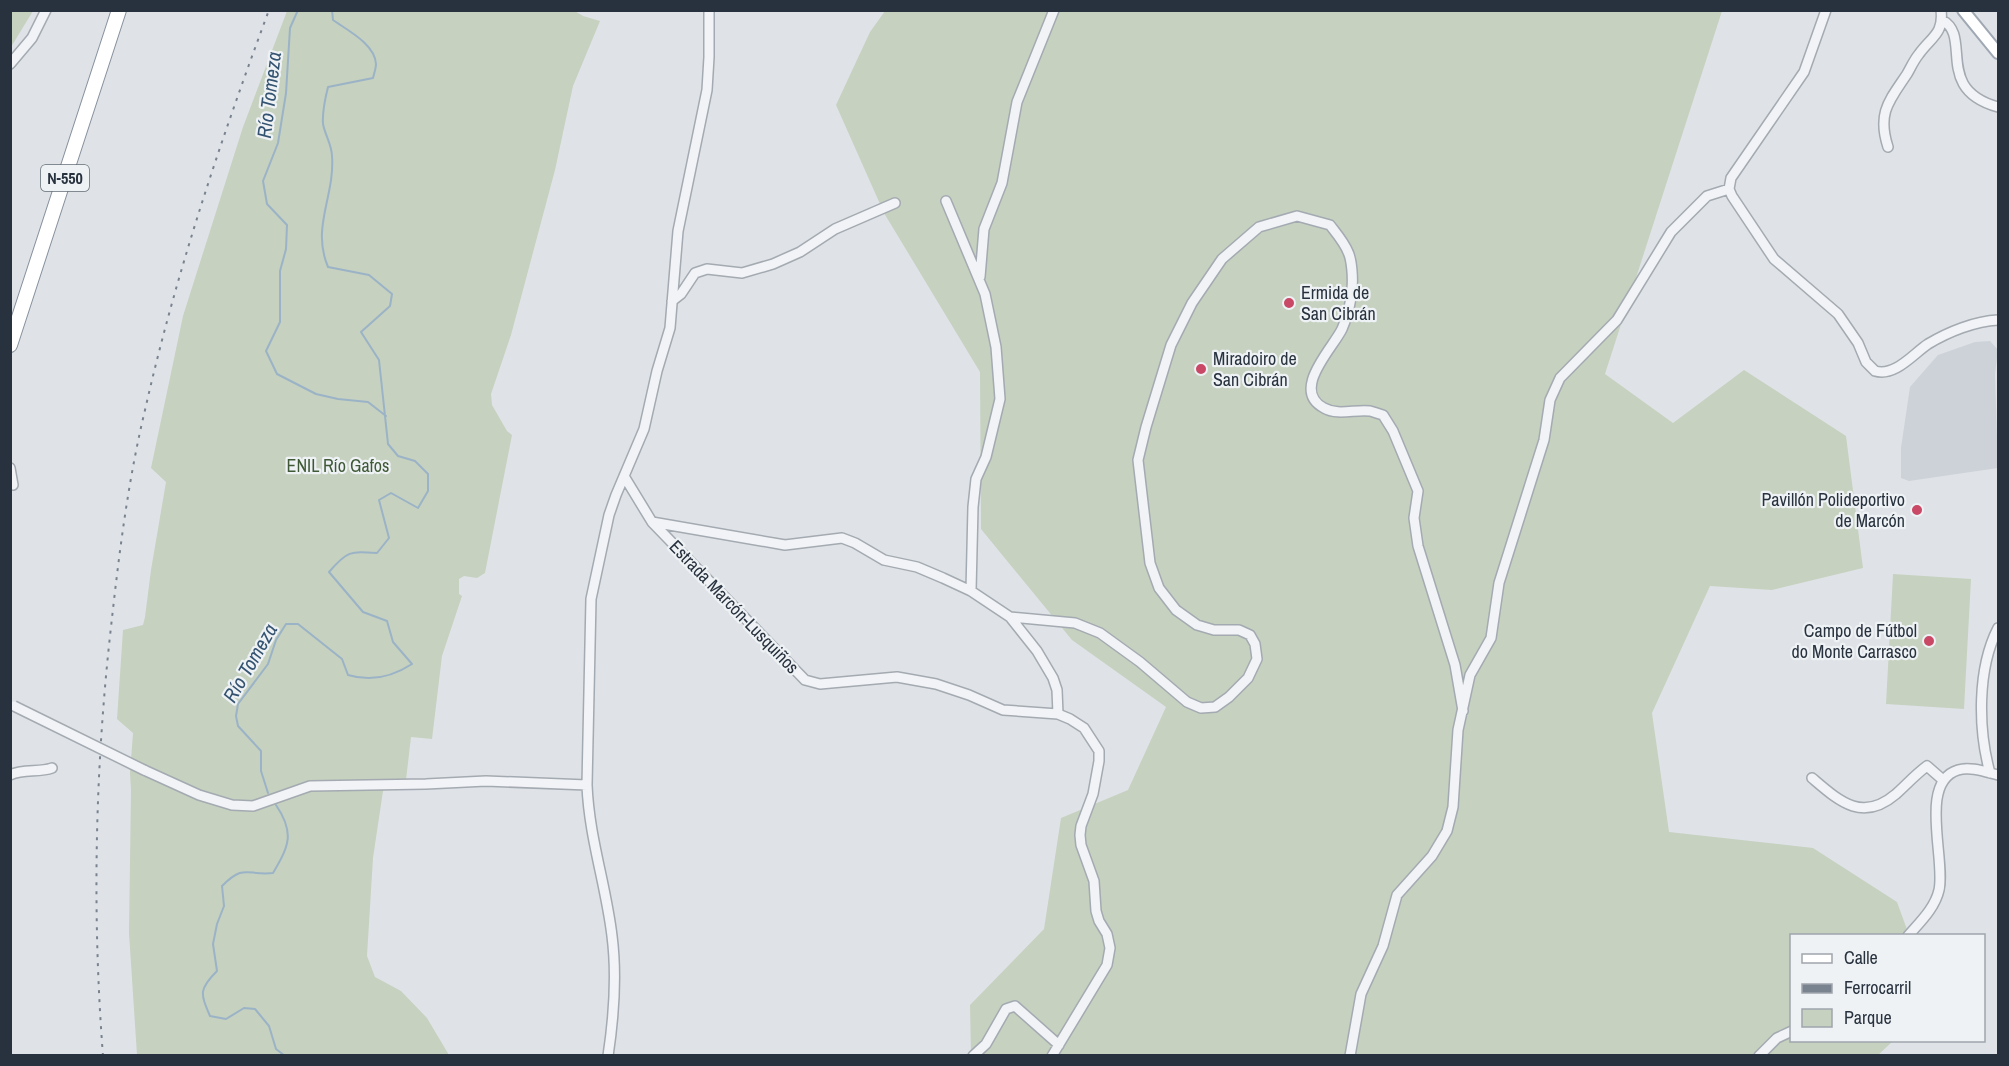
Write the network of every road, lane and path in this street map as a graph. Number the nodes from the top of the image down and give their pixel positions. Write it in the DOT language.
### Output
graph roads {
  1 [pos="46,10"];
  2 [pos="119,10"];
  3 [pos="709,10"];
  4 [pos="1054,10"];
  5 [pos="1826,10"];
  6 [pos="1962,10"];
  7 [pos="1942,15"];
  8 [pos="1998,53"];
  9 [pos="10,64"];
  10 [pos="1998,107"];
  11 [pos="1888,147"];
  12 [pos="1729,189"];
  13 [pos="946,201"];
  14 [pos="895,203"];
  15 [pos="979,280"];
  16 [pos="672,301"];
  17 [pos="1998,320"];
  18 [pos="13,326"];
  19 [pos="10,345"];
  20 [pos="10,468"];
  21 [pos="624,476"];
  22 [pos="13,485"];
  23 [pos="652,522"];
  24 [pos="971,591"];
  25 [pos="1010,617"];
  26 [pos="1998,628"];
  27 [pos="12,705"];
  28 [pos="1463,711"];
  29 [pos="1058,714"];
  30 [pos="52,768"];
  31 [pos="1994,774"];
  32 [pos="10,775"];
  33 [pos="1812,778"];
  34 [pos="1943,780"];
  35 [pos="587,785"];
  36 [pos="1910,934"];
  37 [pos="1790,1032"];
  38 [pos="1059,1046"];
  39 [pos="608,1056"];
  40 [pos="974,1056"];
  41 [pos="1052,1056"];
  42 [pos="1350,1056"];
  43 [pos="1759,1056"];
  1 -- 9 [label="street"];
  2 -- 18 [label="highway, N-550"];
  3 -- 16 [label="street"];
  4 -- 15 [label="street"];
  5 -- 12 [label="street"];
  6 -- 8 [label="main road"];
  7 -- 10 [label="street"];
  7 -- 11 [label="street"];
  12 -- 17 [label="street"];
  12 -- 28 [label="street"];
  13 -- 15 [label="street"];
  14 -- 16 [label="street"];
  15 -- 24 [label="street"];
  16 -- 21 [label="street"];
  18 -- 19 [label="highway, N-550"];
  20 -- 22 [label="street"];
  21 -- 23 [label="street, Estrada Marcón-Lusquiños"];
  21 -- 35 [label="street"];
  23 -- 24 [label="street"];
  23 -- 29 [label="street, Estrada Marcón-Lusquiños"];
  24 -- 25 [label="street"];
  25 -- 28 [label="street"];
  25 -- 29 [label="street"];
  26 -- 31 [label="street"];
  27 -- 35 [label="street, bridge"];
  28 -- 42 [label="street"];
  29 -- 38 [label="street, Estrada Marcón-Lusquiños"];
  30 -- 32 [label="street"];
  31 -- 34 [label="street"];
  33 -- 34 [label="street"];
  34 -- 36 [label="street"];
  35 -- 39 [label="street"];
  37 -- 43 [label="street"];
  38 -- 40 [label="street"];
  38 -- 41 [label="street, Estrada Marcón-Lusquiños"];
}
